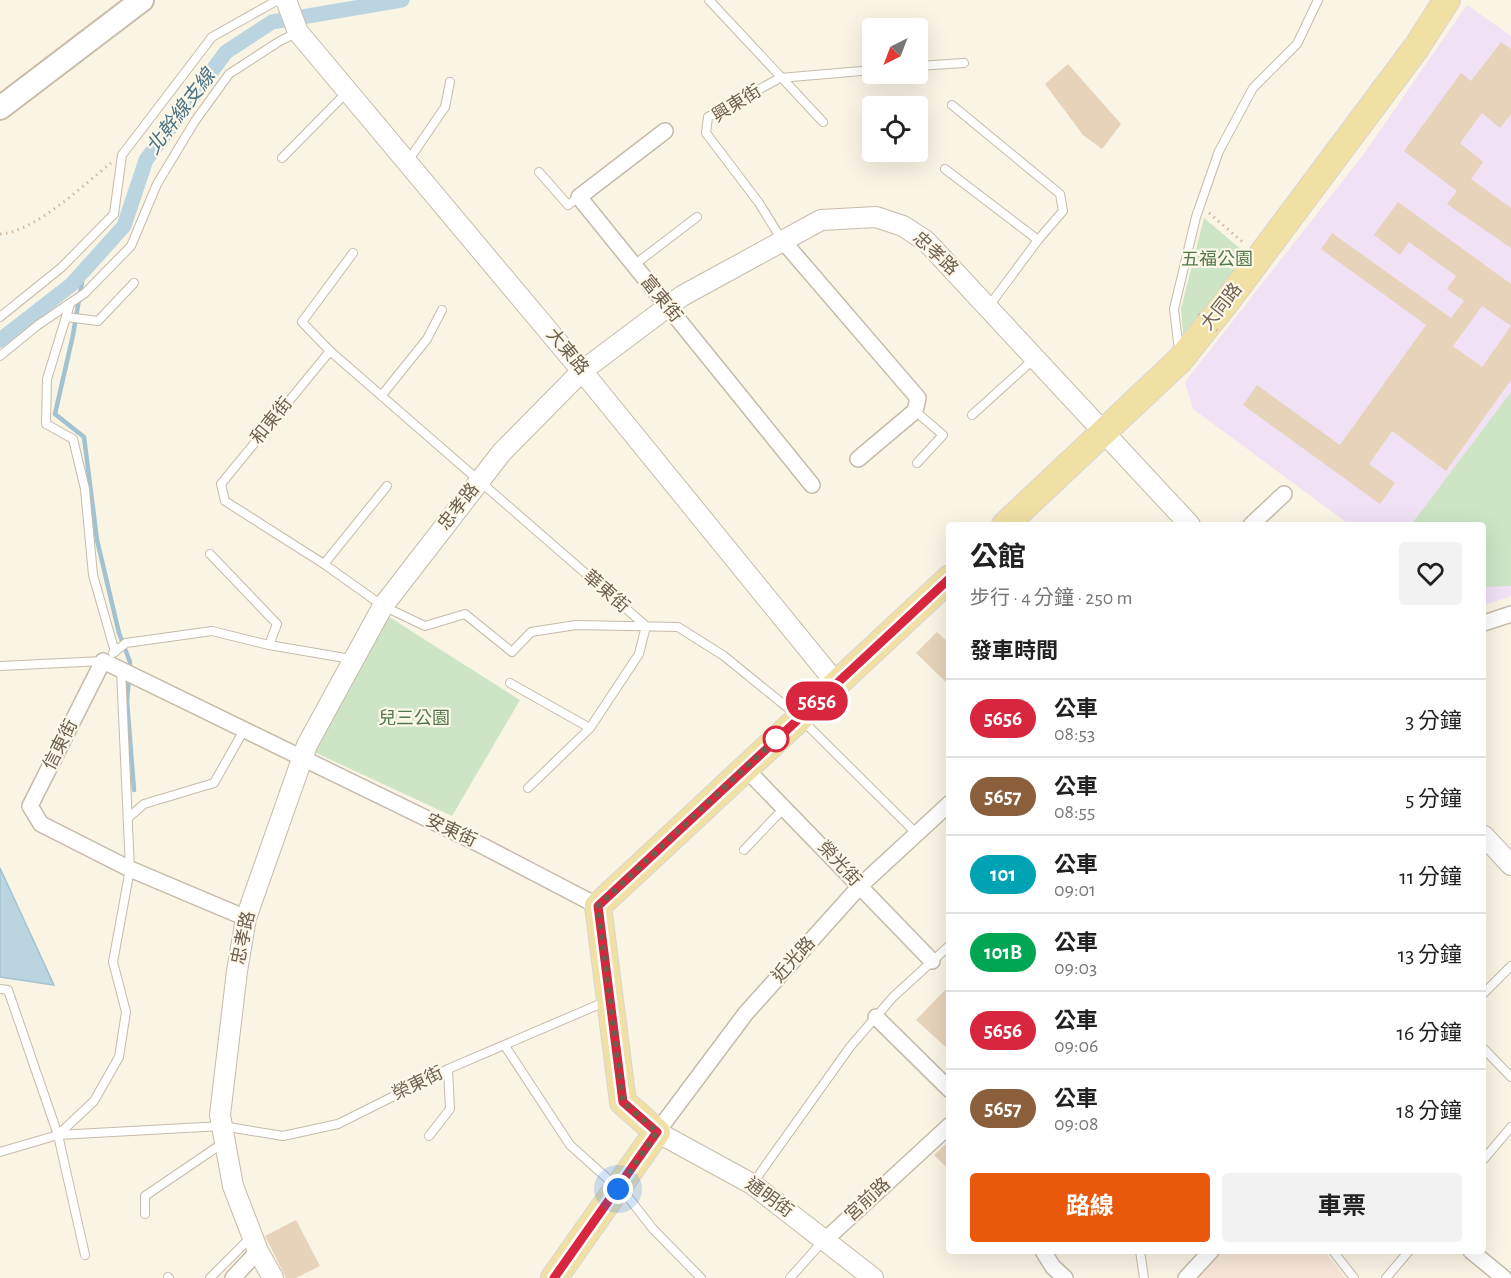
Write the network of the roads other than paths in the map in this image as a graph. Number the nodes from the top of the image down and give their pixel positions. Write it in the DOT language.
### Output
graph roads {
  1 [pos="142,0"];
  2 [pos="278,0"];
  3 [pos="286,0"];
  4 [pos="709,0"];
  5 [pos="1318,0"];
  6 [pos="1446,0"];
  7 [pos="295,28"];
  8 [pos="964,63"];
  9 [pos="928,65"];
  10 [pos="862,71"];
  11 [pos="780,78"];
  12 [pos="450,82"];
  13 [pos="346,92"];
  14 [pos="952,105"];
  15 [pos="0,108"];
  16 [pos="823,122"];
  17 [pos="665,131"];
  18 [pos="282,158"];
  19 [pos="408,162"];
  20 [pos="945,169"];
  21 [pos="539,172"];
  22 [pos="579,197"];
  23 [pos="697,217"];
  24 [pos="1038,240"];
  25 [pos="783,241"];
  26 [pos="353,253"];
  27 [pos="634,265"];
  28 [pos="134,283"];
  29 [pos="69,304"];
  30 [pos="668,307"];
  31 [pos="988,308"];
  32 [pos="442,310"];
  33 [pos="0,317"];
  34 [pos="66,318"];
  35 [pos="330,351"];
  36 [pos="0,356"];
  37 [pos="1034,359"];
  38 [pos="1180,360"];
  39 [pos="582,371"];
  40 [pos="382,395"];
  41 [pos="915,411"];
  42 [pos="972,415"];
  43 [pos="1102,432"];
  44 [pos="858,459"];
  45 [pos="917,463"];
  46 [pos="478,483"];
  47 [pos="812,485"];
  48 [pos="387,486"];
  49 [pos="1284,494"];
  50 [pos="1008,522"];
  51 [pos="1187,522"];
  52 [pos="1254,522"];
  53 [pos="210,554"];
  54 [pos="324,564"];
  55 [pos="946,582"];
  56 [pos="383,606"];
  57 [pos="1511,614"];
  58 [pos="1486,622"];
  59 [pos="646,626"];
  60 [pos="269,645"];
  61 [pos="109,656"];
  62 [pos="353,659"];
  63 [pos="0,666"];
  64 [pos="121,670"];
  65 [pos="510,683"];
  66 [pos="836,683"];
  67 [pos="799,717"];
  68 [pos="590,728"];
  69 [pos="244,730"];
  70 [pos="302,758"];
  71 [pos="745,768"];
  72 [pos="528,788"];
  73 [pos="785,807"];
  74 [pos="946,807"];
  75 [pos="128,818"];
  76 [pos="916,833"];
  77 [pos="1486,838"];
  78 [pos="744,850"];
  79 [pos="1511,865"];
  80 [pos="130,869"];
  81 [pos="860,886"];
  82 [pos="598,906"];
  83 [pos="246,918"];
  84 [pos="946,949"];
  85 [pos="932,961"];
  86 [pos="1511,966"];
  87 [pos="0,988"];
  88 [pos="1486,991"];
  89 [pos="609,1000"];
  90 [pos="876,1017"];
  91 [pos="505,1046"];
  92 [pos="1486,1051"];
  93 [pos="448,1069"];
  94 [pos="1511,1077"];
  95 [pos="946,1086"];
  96 [pos="1511,1127"];
  97 [pos="946,1129"];
  98 [pos="657,1132"];
  99 [pos="224,1134"];
  100 [pos="58,1135"];
  101 [pos="429,1136"];
  102 [pos="0,1152"];
  103 [pos="1486,1157"];
  104 [pos="752,1184"];
  105 [pos="618,1189"];
  106 [pos="146,1214"];
  107 [pos="825,1240"];
  108 [pos="255,1243"];
  109 [pos="1045,1254"];
  110 [pos="1140,1254"];
  111 [pos="1207,1254"];
  112 [pos="1335,1254"];
  113 [pos="1406,1254"];
  114 [pos="1476,1254"];
  115 [pos="85,1256"];
  116 [pos="210,1278"];
  117 [pos="233,1278"];
  118 [pos="273,1278"];
  119 [pos="554,1278"];
  120 [pos="701,1278"];
  121 [pos="790,1278"];
  122 [pos="873,1278"];
  123 [pos="1065,1278"];
  124 [pos="1144,1278"];
  125 [pos="1186,1278"];
  126 [pos="1354,1278"];
  127 [pos="1386,1278"];
  128 [pos="1504,1278"];
  1 -- 15 [label="main road"];
  2 -- 33 [label="lane"];
  3 -- 7 [label="street"];
  4 -- 11 [label="lane"];
  5 -- 38 [label="lane"];
  6 -- 38 [label="main road, 大同路"];
  7 -- 13 [label="street, 大東路"];
  7 -- 29 [label="lane"];
  8 -- 9 [label="lane"];
  10 -- 11 [label="lane, 興東街"];
  11 -- 16 [label="lane"];
  11 -- 25 [label="lane, 興東街"];
  12 -- 19 [label="lane"];
  13 -- 18 [label="lane"];
  13 -- 19 [label="street, 大東路"];
  14 -- 24 [label="lane"];
  17 -- 22 [label="street"];
  19 -- 39 [label="street, 大東路"];
  20 -- 24 [label="lane"];
  21 -- 22 [label="lane"];
  22 -- 27 [label="street, 富東街"];
  23 -- 27 [label="lane"];
  24 -- 31 [label="lane"];
  25 -- 30 [label="street, 忠孝路"];
  25 -- 31 [label="street, 忠孝路"];
  25 -- 41 [label="street"];
  26 -- 35 [label="lane"];
  27 -- 30 [label="street, 富東街"];
  28 -- 34 [label="lane"];
  29 -- 34 [label="lane"];
  29 -- 36 [label="lane"];
  30 -- 39 [label="street, 忠孝路"];
  30 -- 47 [label="street, 富東街"];
  31 -- 37 [label="street, 忠孝路"];
  32 -- 40 [label="lane"];
  34 -- 61 [label="lane"];
  35 -- 40 [label="lane"];
  35 -- 54 [label="lane, 和東街"];
  37 -- 42 [label="lane"];
  37 -- 43 [label="street, 忠孝路"];
  38 -- 43 [label="main road, 大同路"];
  39 -- 46 [label="street, 忠孝路"];
  39 -- 66 [label="street, 大東路"];
  40 -- 46 [label="lane"];
  41 -- 44 [label="street"];
  41 -- 45 [label="lane"];
  43 -- 50 [label="main road, 大同路"];
  43 -- 51 [label="street, 忠孝路"];
  46 -- 56 [label="street, 忠孝路"];
  46 -- 59 [label="lane, 華東街"];
  48 -- 54 [label="lane"];
  49 -- 52 [label="street"];
  53 -- 60 [label="lane"];
  54 -- 56 [label="lane, 和東街"];
  55 -- 66 [label="main road"];
  56 -- 59 [label="lane, 和東街"];
  56 -- 62 [label="street, 忠孝路"];
  57 -- 58 [label="street"];
  59 -- 67 [label="lane"];
  59 -- 68 [label="lane, 華東街"];
  60 -- 61 [label="lane"];
  60 -- 62 [label="lane"];
  61 -- 63 [label="lane"];
  61 -- 64 [label="street"];
  61 -- 80 [label="street, 信東街"];
  62 -- 70 [label="street, 忠孝路"];
  64 -- 69 [label="street"];
  64 -- 75 [label="lane"];
  65 -- 68 [label="lane"];
  66 -- 67 [label="main road"];
  67 -- 71 [label="main road"];
  67 -- 76 [label="lane"];
  68 -- 72 [label="lane, 華東街"];
  69 -- 70 [label="street"];
  69 -- 75 [label="lane"];
  70 -- 82 [label="street, 安東街"];
  70 -- 83 [label="street, 忠孝路"];
  71 -- 73 [label="street, 榮光街"];
  71 -- 82 [label="main road"];
  73 -- 78 [label="lane"];
  73 -- 81 [label="street, 榮光街"];
  74 -- 76 [label="street, 近光路"];
  75 -- 80 [label="lane"];
  76 -- 81 [label="street, 近光路"];
  77 -- 79 [label="street"];
  80 -- 83 [label="street, 信東街"];
  80 -- 100 [label="lane"];
  81 -- 85 [label="street, 榮光街"];
  81 -- 98 [label="street, 近光路"];
  82 -- 89 [label="main road"];
  83 -- 99 [label="street, 忠孝路"];
  84 -- 85 [label="lane"];
  85 -- 90 [label="lane"];
  86 -- 88 [label="lane"];
  87 -- 100 [label="lane"];
  89 -- 91 [label="lane, 榮東街"];
  89 -- 98 [label="main road"];
  90 -- 95 [label="street"];
  90 -- 104 [label="lane"];
  91 -- 93 [label="lane, 榮東街"];
  91 -- 105 [label="lane"];
  92 -- 94 [label="lane"];
  93 -- 99 [label="lane, 榮東街"];
  93 -- 101 [label="lane"];
  96 -- 103 [label="lane"];
  97 -- 107 [label="street, 宮前路"];
  98 -- 104 [label="street, 通明街"];
  98 -- 105 [label="main road"];
  99 -- 100 [label="lane, 榮東街"];
  99 -- 106 [label="lane"];
  99 -- 108 [label="street, 忠孝路"];
  100 -- 102 [label="lane"];
  100 -- 115 [label="lane"];
  104 -- 107 [label="street, 通明街"];
  105 -- 119 [label="main road"];
  105 -- 120 [label="lane"];
  107 -- 121 [label="lane, 宮前路"];
  107 -- 122 [label="street, 通明街"];
  108 -- 116 [label="lane"];
  108 -- 117 [label="street"];
  108 -- 118 [label="street, 忠孝路"];
  109 -- 123 [label="street"];
  110 -- 124 [label="lane"];
  111 -- 125 [label="street"];
  112 -- 126 [label="lane"];
  113 -- 127 [label="lane"];
  114 -- 128 [label="street"];
}
